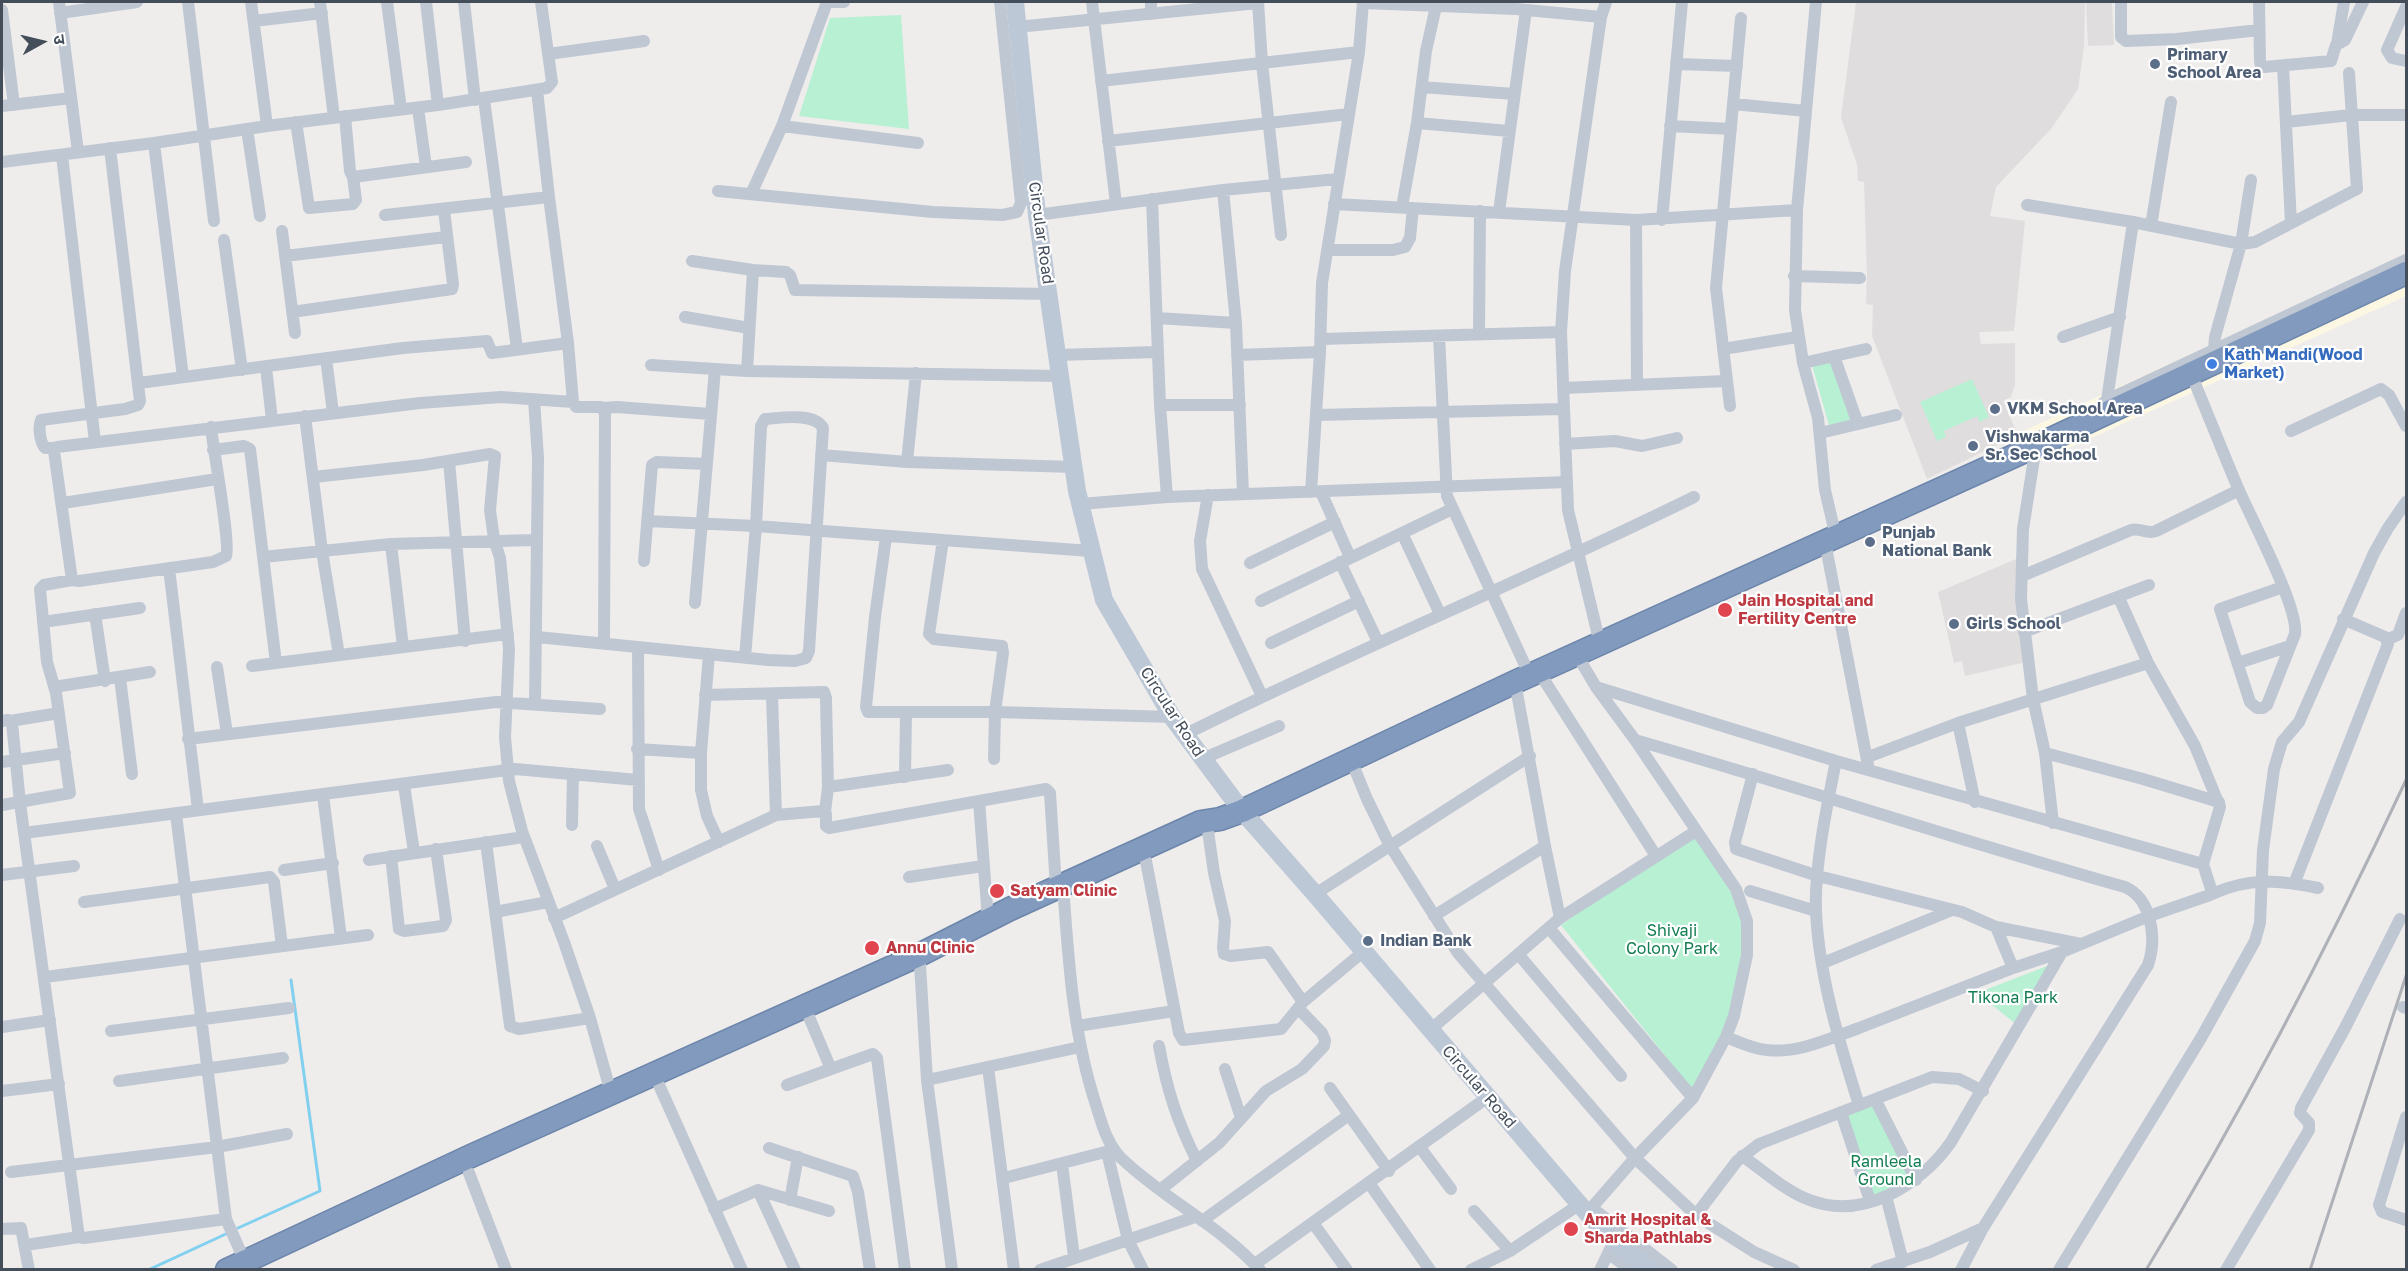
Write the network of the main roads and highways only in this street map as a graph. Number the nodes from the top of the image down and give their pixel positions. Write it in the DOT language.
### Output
graph roads {
  1 [pos="1015,2"];
  2 [pos="2406,273"];
  3 [pos="1242,811"];
  4 [pos="1214,825"];
  5 [pos="1060,893"];
  6 [pos="918,960"];
  7 [pos="473,1166"];
  8 [pos="1621,1253"];
  9 [pos="246,1267"];
  10 [pos="1651,1269"];
  1 -- 3 [label="main road, Circular Road"];
  2 -- 3 [label="highway"];
  3 -- 4 [label="highway"];
  3 -- 8 [label="main road, Circular Road"];
  4 -- 5 [label="highway"];
  4 -- 5 [label="highway"];
  5 -- 6 [label="highway"];
  5 -- 6 [label="highway"];
  6 -- 7 [label="highway"];
  6 -- 7 [label="highway"];
  7 -- 9 [label="highway"];
  8 -- 10 [label="main road, Circular Road"];
}
